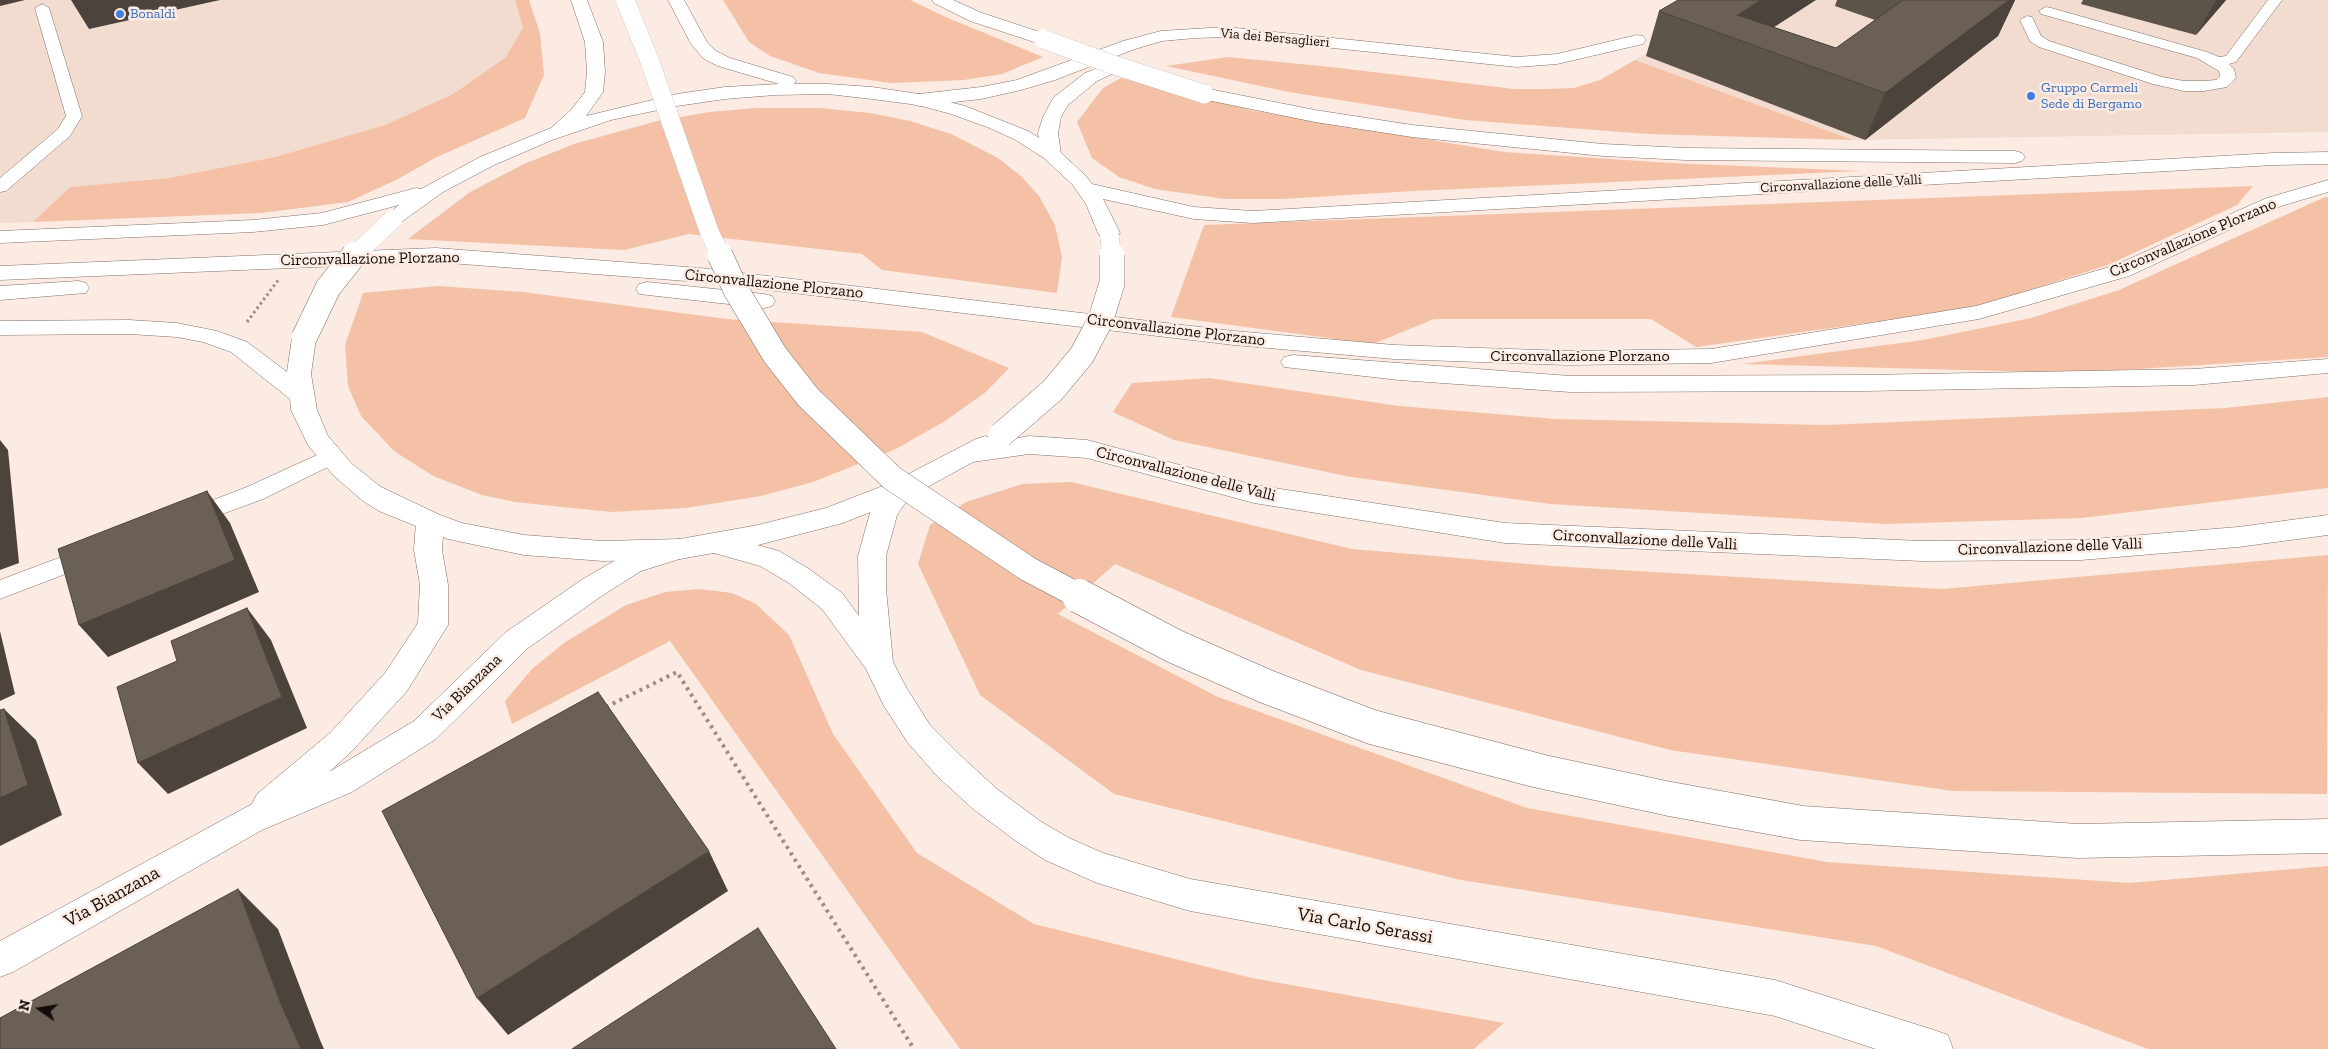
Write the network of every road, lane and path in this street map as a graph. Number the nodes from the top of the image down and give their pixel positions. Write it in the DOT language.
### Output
graph roads {
  1 [pos="579,0"];
  2 [pos="625,0"];
  3 [pos="676,0"];
  4 [pos="940,0"];
  5 [pos="2057,0"];
  6 [pos="2275,0"];
  7 [pos="42,8"];
  8 [pos="2046,11"];
  9 [pos="1653,30"];
  10 [pos="1637,40"];
  11 [pos="2218,62"];
  12 [pos="828,89"];
  13 [pos="918,100"];
  14 [pos="557,132"];
  15 [pos="1051,154"];
  16 [pos="2328,158"];
  17 [pos="2274,159"];
  18 [pos="2328,186"];
  19 [pos="0,187"];
  20 [pos="436,188"];
  21 [pos="1086,189"];
  22 [pos="0,237"];
  23 [pos="0,273"];
  24 [pos="0,293"];
  25 [pos="0,328"];
  26 [pos="2328,366"];
  27 [pos="301,395"];
  28 [pos="971,454"];
  29 [pos="330,457"];
  30 [pos="902,489"];
  31 [pos="430,522"];
  32 [pos="2328,525"];
  33 [pos="163,528"];
  34 [pos="717,544"];
  35 [pos="117,545"];
  36 [pos="680,548"];
  37 [pos="0,590"];
  38 [pos="878,662"];
  39 [pos="598,711"];
  40 [pos="250,820"];
  41 [pos="2328,836"];
  42 [pos="0,960"];
  43 [pos="914,1049"];
  44 [pos="1934,1049"];
  1 -- 14 [label="main road"];
  2 -- 41 [label="main road, bridge"];
  3 -- 12 [label="main road"];
  4 -- 17 [label="main road, bridge"];
  5 -- 8 [label="lane"];
  6 -- 11 [label="lane"];
  7 -- 19 [label="lane"];
  8 -- 11 [label="lane"];
  8 -- 11 [label="lane"];
  9 -- 10 [label="main road, Via dei Bersaglieri"];
  10 -- 13 [label="main road, Via dei Bersaglieri"];
  10 -- 15 [label="main road, Via dei Bersaglieri"];
  12 -- 13 [label="main road"];
  12 -- 14 [label="main road"];
  13 -- 15 [label="main road"];
  14 -- 20 [label="main road"];
  15 -- 21 [label="main road"];
  16 -- 17 [label="main road, Circonvallazione delle Valli"];
  17 -- 21 [label="main road, Circonvallazione delle Valli"];
  18 -- 23 [label="main road, Circonvallazione Plorzano"];
  20 -- 22 [label="main road"];
  20 -- 27 [label="main road, bridge"];
  21 -- 28 [label="main road, bridge"];
  24 -- 26 [label="main road, Circonvallazione Plorzano"];
  25 -- 27 [label="main road"];
  27 -- 29 [label="main road"];
  28 -- 30 [label="main road"];
  28 -- 32 [label="main road, Circonvallazione delle Valli"];
  29 -- 31 [label="main road"];
  29 -- 33 [label="lane"];
  30 -- 34 [label="main road"];
  30 -- 38 [label="main road"];
  31 -- 36 [label="main road"];
  31 -- 40 [label="main road, Via Bianzana"];
  34 -- 36 [label="main road"];
  34 -- 38 [label="main road"];
  35 -- 37 [label="lane"];
  36 -- 40 [label="main road, Via Bianzana"];
  38 -- 44 [label="main road, Via Carlo Serassi"];
  39 -- 43 [label="path"];
  40 -- 42 [label="main road, Via Bianzana"];
}
